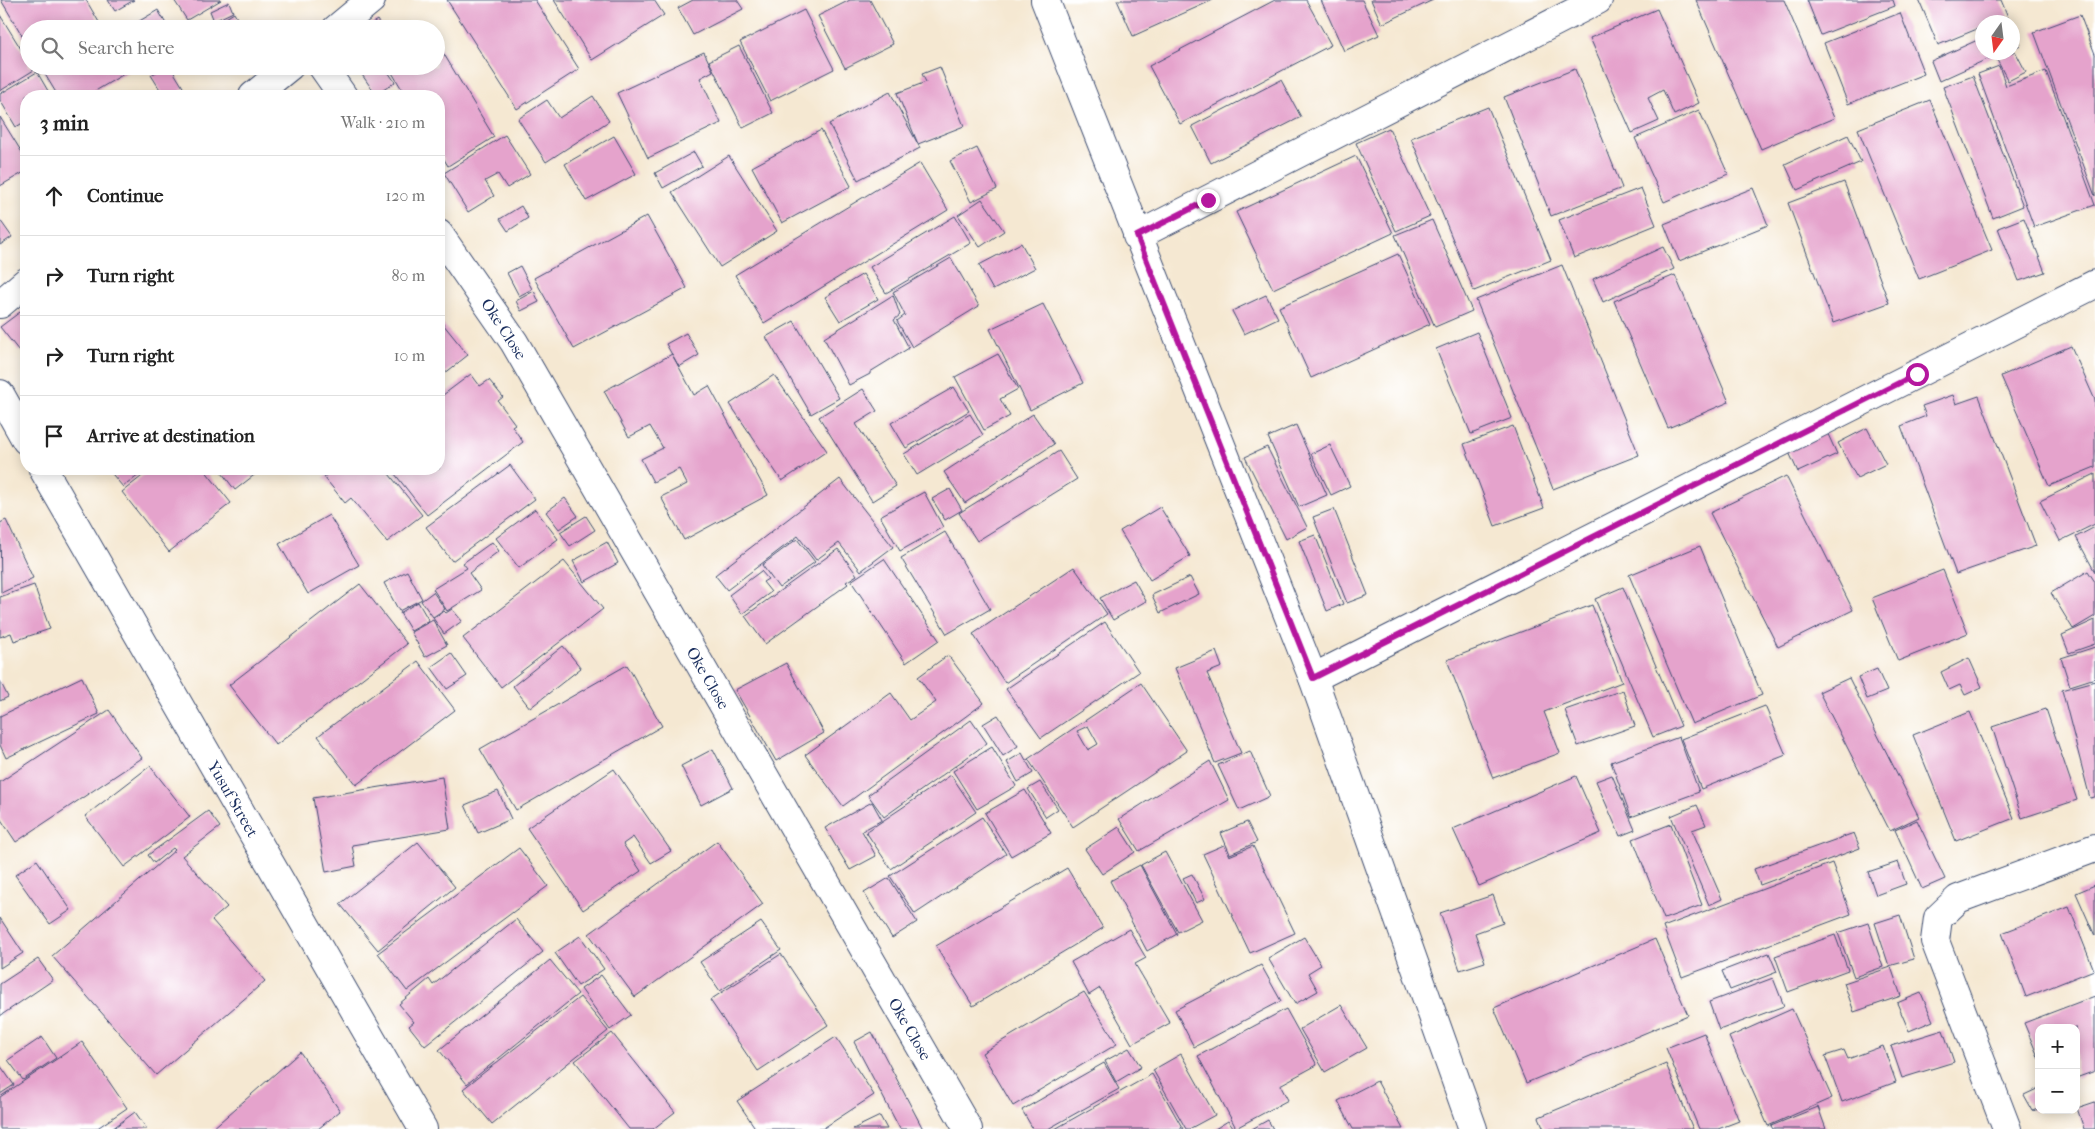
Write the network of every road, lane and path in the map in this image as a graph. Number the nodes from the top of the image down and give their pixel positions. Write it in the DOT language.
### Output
graph roads {
  1 [pos="371,0"];
  2 [pos="1045,0"];
  3 [pos="1596,1"];
  4 [pos="347,20"];
  5 [pos="279,75"];
  6 [pos="328,75"];
  7 [pos="261,90"];
  8 [pos="339,90"];
  9 [pos="1137,236"];
  10 [pos="445,243"];
  11 [pos="2095,284"];
  12 [pos="20,287"];
  13 [pos="0,304"];
  14 [pos="0,394"];
  15 [pos="20,429"];
  16 [pos="46,475"];
  17 [pos="1313,678"];
  18 [pos="2095,848"];
  19 [pos="424,1129"];
  20 [pos="968,1129"];
  21 [pos="1473,1129"];
  22 [pos="2007,1129"];
  1 -- 4 [label="street"];
  2 -- 9 [label="street"];
  3 -- 9 [label="street"];
  5 -- 7 [label="street"];
  6 -- 8 [label="street"];
  9 -- 17 [label="street"];
  10 -- 20 [label="street, Oke Close"];
  11 -- 17 [label="street"];
  12 -- 13 [label="street"];
  14 -- 15 [label="street"];
  16 -- 19 [label="street, Yusuf Street"];
  17 -- 21 [label="street"];
  18 -- 22 [label="street"];
}
